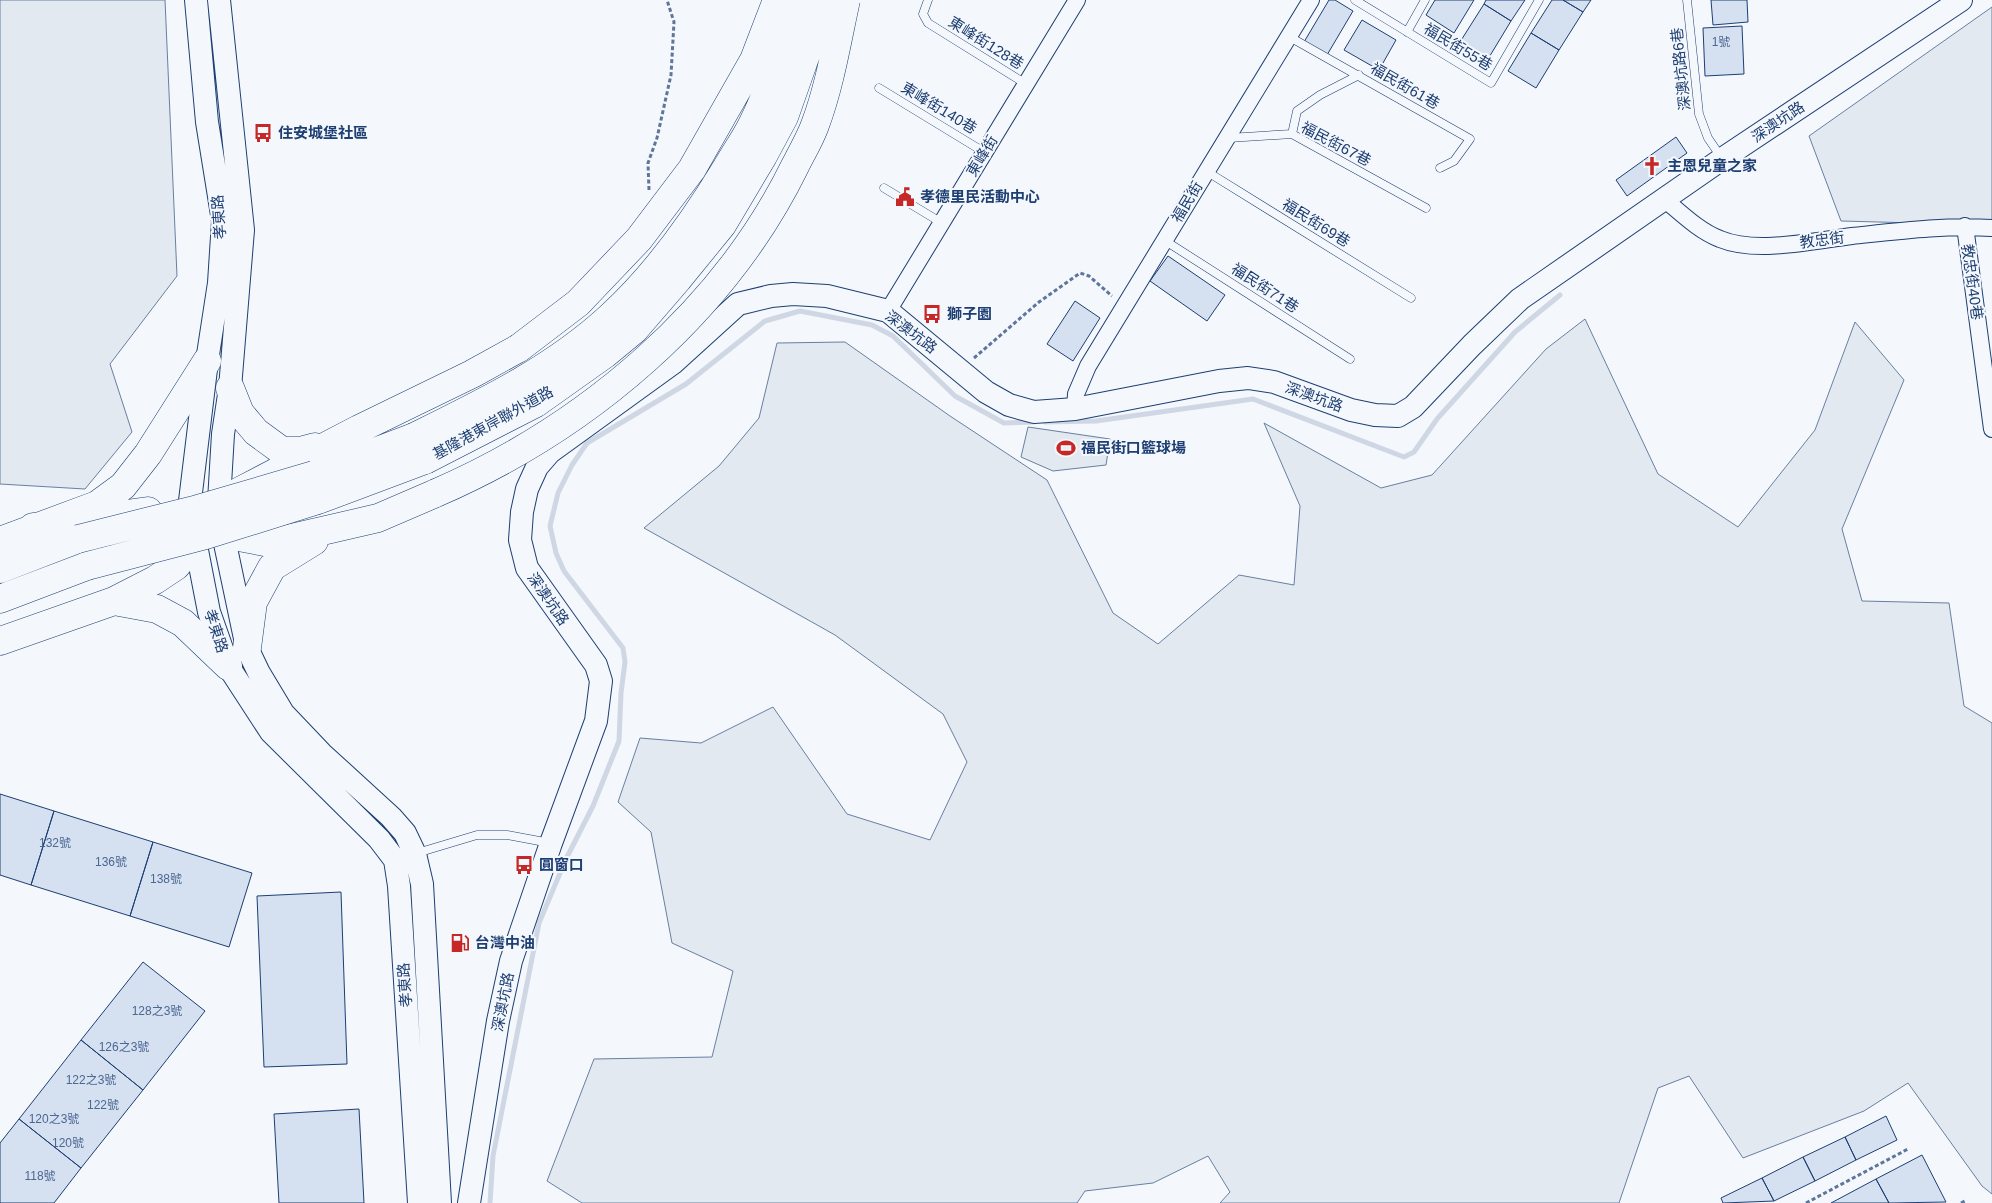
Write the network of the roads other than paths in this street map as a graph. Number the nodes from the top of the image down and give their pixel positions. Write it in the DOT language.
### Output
graph roads {
  1 [pos="196,0"];
  2 [pos="219,0"];
  3 [pos="777,0"];
  4 [pos="798,0"];
  5 [pos="825,0"];
  6 [pos="846,0"];
  7 [pos="928,0"];
  8 [pos="1077,0"];
  9 [pos="1311,0"];
  10 [pos="1355,0"];
  11 [pos="1426,0"];
  12 [pos="1539,0"];
  13 [pos="1687,0"];
  14 [pos="1961,0"];
  15 [pos="1407,32"];
  16 [pos="1288,36"];
  17 [pos="1359,75"];
  18 [pos="1026,84"];
  19 [pos="879,88"];
  20 [pos="1292,134"];
  21 [pos="1226,138"];
  22 [pos="984,152"];
  23 [pos="1722,159"];
  24 [pos="1440,168"];
  25 [pos="1206,170"];
  26 [pos="884,188"];
  27 [pos="1664,199"];
  28 [pos="1426,208"];
  29 [pos="942,223"];
  30 [pos="1965,226"];
  31 [pos="1992,228"];
  32 [pos="1164,240"];
  33 [pos="1411,298"];
  34 [pos="888,311"];
  35 [pos="1350,359"];
  36 [pos="207,361"];
  37 [pos="230,388"];
  38 [pos="1075,409"];
  39 [pos="1992,428"];
  40 [pos="358,429"];
  41 [pos="420,448"];
  42 [pos="316,487"];
  43 [pos="378,518"];
  44 [pos="206,522"];
  45 [pos="33,527"];
  46 [pos="0,541"];
  47 [pos="0,569"];
  48 [pos="0,599"];
  49 [pos="114,600"];
  50 [pos="0,641"];
  51 [pos="238,657"];
  52 [pos="551,843"];
  53 [pos="415,854"];
  54 [pos="420,1203"];
  55 [pos="440,1203"];
  56 [pos="469,1203"];
  1 -- 36 [label="main road, 孝東路"];
  2 -- 37 [label="main road, 孝東路"];
  3 -- 40 [label="highway, bridge"];
  4 -- 41 [label="highway, 基隆港東岸聯外道路, bridge"];
  5 -- 41 [label="highway, 基隆港東岸聯外道路, bridge"];
  6 -- 43 [label="highway, bridge"];
  7 -- 18 [label="lane, 東峰街128巷"];
  8 -- 18 [label="street, 東峰街"];
  9 -- 16 [label="street, 福民街"];
  10 -- 15 [label="lane, 福民街55巷"];
  11 -- 15 [label="lane"];
  12 -- 15 [label="lane, 福民街55巷"];
  13 -- 23 [label="lane, 深澳坑路6巷"];
  14 -- 23 [label="main road, 深澳坑路"];
  16 -- 17 [label="lane, 福民街61巷"];
  16 -- 21 [label="street, 福民街"];
  17 -- 20 [label="lane"];
  17 -- 24 [label="lane, 福民街61巷"];
  18 -- 22 [label="street, 東峰街"];
  19 -- 22 [label="lane, 東峰街140巷"];
  20 -- 21 [label="lane, 福民街67巷"];
  20 -- 28 [label="lane, 福民街67巷"];
  21 -- 25 [label="street, 福民街"];
  22 -- 29 [label="street, 東峰街"];
  23 -- 27 [label="main road, 深澳坑路"];
  25 -- 32 [label="street, 福民街"];
  25 -- 33 [label="lane, 福民街69巷"];
  26 -- 29 [label="lane"];
  27 -- 30 [label="street, 教忠街"];
  27 -- 38 [label="main road, 深澳坑路"];
  29 -- 34 [label="street, 東峰街"];
  30 -- 31 [label="street, 教忠街"];
  30 -- 39 [label="street, 教忠街40巷"];
  32 -- 35 [label="lane, 福民街71巷"];
  32 -- 38 [label="street, 福民街"];
  34 -- 38 [label="main road, 深澳坑路"];
  34 -- 52 [label="main road, 深澳坑路"];
  36 -- 44 [label="main road, 孝東路"];
  36 -- 45 [label="highway"];
  37 -- 40 [label="highway"];
  37 -- 44 [label="main road, 孝東路"];
  40 -- 44 [label="highway"];
  41 -- 42 [label="highway, 基隆港東岸聯外道路"];
  42 -- 47 [label="highway, 基隆港東岸聯外道路, bridge"];
  42 -- 48 [label="highway, 基隆港東岸聯外道路, bridge"];
  43 -- 44 [label="highway"];
  43 -- 51 [label="highway"];
  44 -- 45 [label="highway"];
  44 -- 49 [label="highway"];
  44 -- 51 [label="main road, 孝東路"];
  44 -- 51 [label="main road, 孝東路"];
  45 -- 46 [label="highway"];
  49 -- 50 [label="highway"];
  49 -- 51 [label="highway"];
  51 -- 53 [label="main road, 孝東路"];
  51 -- 54 [label="main road, 孝東路"];
  52 -- 53 [label="lane"];
  52 -- 56 [label="main road, 深澳坑路"];
  53 -- 55 [label="main road, 孝東路"];
}
